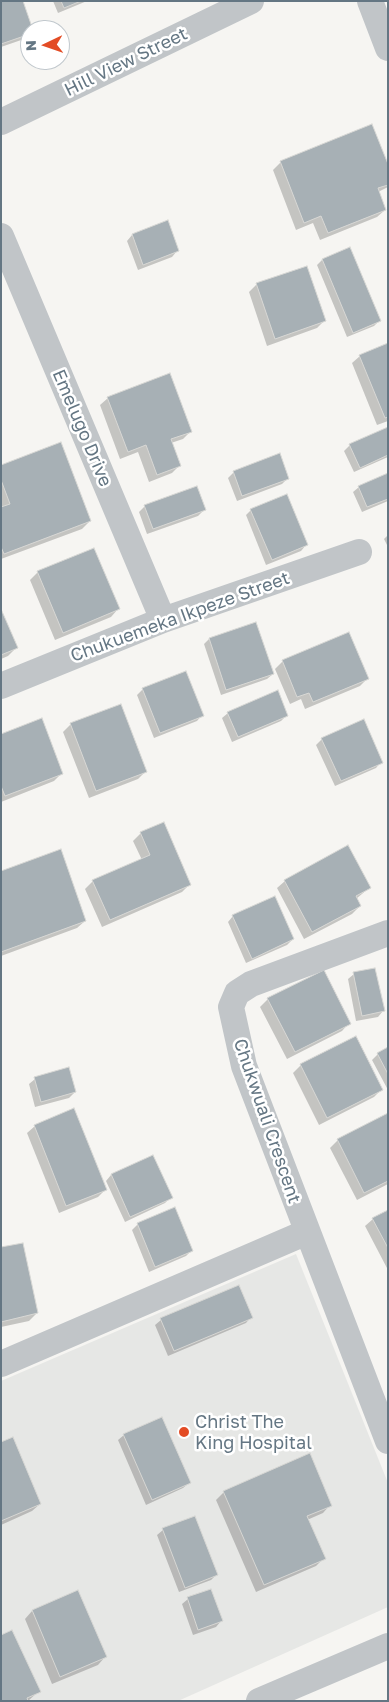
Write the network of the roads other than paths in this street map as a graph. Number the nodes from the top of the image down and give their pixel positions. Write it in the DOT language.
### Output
graph roads {
  1 [pos="251,1"];
  2 [pos="370,1"];
  3 [pos="388,48"];
  4 [pos="1,122"];
  5 [pos="1,236"];
  6 [pos="359,552"];
  7 [pos="163,620"];
  8 [pos="1,686"];
  9 [pos="388,933"];
  10 [pos="307,1232"];
  11 [pos="1,1364"];
  12 [pos="388,1441"];
  13 [pos="388,1646"];
  14 [pos="260,1701"];
  1 -- 4 [label="street, Hill View Street"];
  2 -- 3 [label="street"];
  5 -- 7 [label="street, Emelugo Drive"];
  6 -- 7 [label="street, Chukuemeka Ikpeze Street"];
  7 -- 8 [label="street, Chukuemeka Ikpeze Street"];
  9 -- 10 [label="street, Chukwuali Crescent"];
  10 -- 11 [label="street"];
  10 -- 12 [label="street, Chukwuali Crescent"];
  13 -- 14 [label="street"];
}
